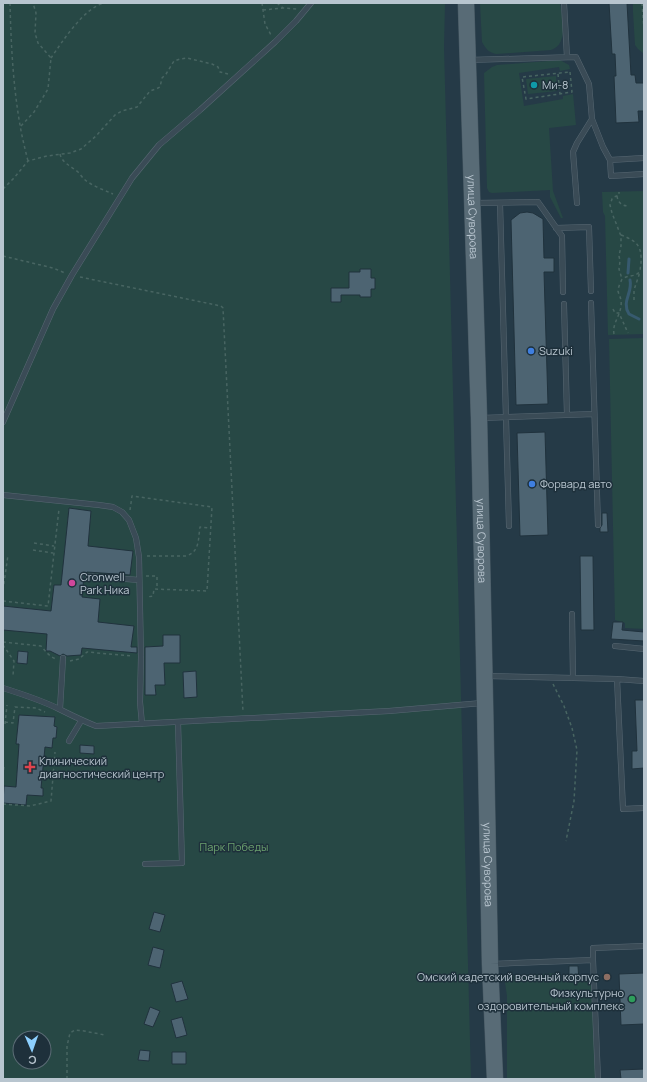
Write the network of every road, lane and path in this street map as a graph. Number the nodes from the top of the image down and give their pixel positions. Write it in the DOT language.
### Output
graph roads {
  1 [pos="10,3"];
  2 [pos="33,3"];
  3 [pos="106,3"];
  4 [pos="262,3"];
  5 [pos="277,3"];
  6 [pos="311,3"];
  7 [pos="466,3"];
  8 [pos="564,3"];
  9 [pos="642,3"];
  10 [pos="283,8"];
  11 [pos="306,9"];
  12 [pos="262,10"];
  13 [pos="644,30"];
  14 [pos="275,42"];
  15 [pos="51,58"];
  16 [pos="567,58"];
  17 [pos="468,60"];
  18 [pos="242,72"];
  19 [pos="558,73"];
  20 [pos="560,94"];
  21 [pos="592,119"];
  22 [pos="20,126"];
  23 [pos="60,154"];
  24 [pos="644,158"];
  25 [pos="610,160"];
  26 [pos="28,161"];
  27 [pos="644,174"];
  28 [pos="3,188"];
  29 [pos="619,192"];
  30 [pos="617,196"];
  31 [pos="120,198"];
  32 [pos="472,203"];
  33 [pos="500,203"];
  34 [pos="577,203"];
  35 [pos="629,206"];
  36 [pos="556,228"];
  37 [pos="621,235"];
  38 [pos="3,256"];
  39 [pos="639,273"];
  40 [pos="72,275"];
  41 [pos="622,279"];
  42 [pos="564,292"];
  43 [pos="591,292"];
  44 [pos="634,300"];
  45 [pos="591,303"];
  46 [pos="564,304"];
  47 [pos="613,309"];
  48 [pos="619,313"];
  49 [pos="628,333"];
  50 [pos="614,334"];
  51 [pos="594,414"];
  52 [pos="567,415"];
  53 [pos="506,417"];
  54 [pos="479,418"];
  55 [pos="3,422"];
  56 [pos="3,495"];
  57 [pos="60,501"];
  58 [pos="129,520"];
  59 [pos="598,525"];
  60 [pos="509,526"];
  61 [pos="210,528"];
  62 [pos="34,543"];
  63 [pos="55,546"];
  64 [pos="33,550"];
  65 [pos="54,553"];
  66 [pos="8,555"];
  67 [pos="139,556"];
  68 [pos="88,576"];
  69 [pos="139,578"];
  70 [pos="157,589"];
  71 [pos="3,590"];
  72 [pos="139,596"];
  73 [pos="3,601"];
  74 [pos="572,614"];
  75 [pos="3,642"];
  76 [pos="3,645"];
  77 [pos="615,646"];
  78 [pos="644,648"];
  79 [pos="141,657"];
  80 [pos="63,659"];
  81 [pos="13,671"];
  82 [pos="16,671"];
  83 [pos="13,676"];
  84 [pos="485,676"];
  85 [pos="549,677"];
  86 [pos="573,678"];
  87 [pos="617,679"];
  88 [pos="644,681"];
  89 [pos="3,688"];
  90 [pos="485,702"];
  91 [pos="7,705"];
  92 [pos="60,709"];
  93 [pos="50,713"];
  94 [pos="244,718"];
  95 [pos="81,721"];
  96 [pos="178,722"];
  97 [pos="142,724"];
  98 [pos="69,741"];
  99 [pos="55,752"];
  100 [pos="4,766"];
  101 [pos="3,776"];
  102 [pos="3,804"];
  103 [pos="644,808"];
  104 [pos="566,840"];
  105 [pos="145,864"];
  106 [pos="644,946"];
  107 [pos="593,960"];
  108 [pos="490,964"];
  109 [pos="105,1035"];
  110 [pos="67,1079"];
  111 [pos="495,1079"];
  112 [pos="598,1079"];
  1 -- 22 [label="path"];
  2 -- 15 [label="path"];
  3 -- 15 [label="path"];
  4 -- 12 [label="path"];
  5 -- 10 [label="path"];
  6 -- 11 [label="lane"];
  7 -- 17 [label="main road, улица Суворова"];
  8 -- 16 [label="lane"];
  9 -- 13 [label="path"];
  10 -- 11 [label="path"];
  10 -- 12 [label="path"];
  11 -- 14 [label="lane"];
  12 -- 14 [label="path"];
  14 -- 18 [label="lane"];
  15 -- 22 [label="path"];
  16 -- 17 [label="lane"];
  16 -- 21 [label="lane"];
  17 -- 32 [label="main road, улица Суворова"];
  18 -- 23 [label="path"];
  18 -- 31 [label="lane"];
  19 -- 20 [label="path"];
  19 -- 20 [label="path"];
  19 -- 20 [label="path"];
  21 -- 25 [label="lane"];
  21 -- 34 [label="lane"];
  22 -- 26 [label="path"];
  23 -- 26 [label="path"];
  23 -- 31 [label="path"];
  24 -- 25 [label="lane"];
  25 -- 27 [label="lane"];
  26 -- 28 [label="path"];
  29 -- 30 [label="path"];
  30 -- 35 [label="path"];
  30 -- 37 [label="path"];
  31 -- 40 [label="lane"];
  32 -- 33 [label="lane"];
  32 -- 54 [label="main road, улица Суворова"];
  33 -- 36 [label="lane"];
  33 -- 53 [label="lane"];
  36 -- 42 [label="lane"];
  36 -- 43 [label="lane"];
  37 -- 39 [label="path"];
  37 -- 41 [label="path"];
  38 -- 40 [label="path"];
  39 -- 41 [label="path"];
  39 -- 44 [label="path"];
  40 -- 55 [label="lane"];
  40 -- 94 [label="path"];
  41 -- 48 [label="path"];
  45 -- 51 [label="lane"];
  46 -- 52 [label="lane"];
  47 -- 48 [label="path"];
  48 -- 49 [label="path"];
  48 -- 50 [label="path"];
  51 -- 52 [label="lane"];
  51 -- 59 [label="lane"];
  52 -- 53 [label="lane"];
  53 -- 54 [label="lane"];
  53 -- 60 [label="lane"];
  54 -- 84 [label="main road, улица Суворова"];
  56 -- 57 [label="lane"];
  57 -- 58 [label="lane"];
  57 -- 63 [label="path"];
  58 -- 61 [label="path"];
  58 -- 67 [label="lane"];
  61 -- 67 [label="path"];
  61 -- 70 [label="path"];
  62 -- 63 [label="path"];
  63 -- 65 [label="path"];
  64 -- 65 [label="path"];
  65 -- 73 [label="path"];
  66 -- 71 [label="path"];
  67 -- 69 [label="lane"];
  68 -- 69 [label="lane"];
  69 -- 70 [label="path"];
  69 -- 72 [label="lane"];
  70 -- 72 [label="path"];
  72 -- 79 [label="lane"];
  74 -- 86 [label="lane"];
  75 -- 80 [label="path"];
  76 -- 81 [label="path"];
  77 -- 78 [label="lane"];
  79 -- 80 [label="path"];
  79 -- 97 [label="lane"];
  80 -- 92 [label="lane"];
  81 -- 82 [label="path"];
  81 -- 83 [label="path"];
  84 -- 85 [label="lane"];
  84 -- 90 [label="main road, улица Суворова"];
  85 -- 86 [label="lane"];
  85 -- 104 [label="path"];
  86 -- 87 [label="lane"];
  87 -- 88 [label="lane"];
  87 -- 103 [label="lane"];
  89 -- 92 [label="lane"];
  90 -- 94 [label="lane"];
  90 -- 108 [label="main road, улица Суворова"];
  91 -- 93 [label="path"];
  92 -- 95 [label="lane"];
  94 -- 96 [label="lane"];
  95 -- 97 [label="lane"];
  95 -- 98 [label="lane"];
  96 -- 97 [label="lane"];
  96 -- 105 [label="lane"];
  99 -- 102 [label="path"];
  100 -- 101 [label="path"];
  106 -- 107 [label="lane"];
  107 -- 108 [label="lane"];
  107 -- 112 [label="lane"];
  108 -- 111 [label="main road, улица Суворова"];
  109 -- 110 [label="path"];
}
